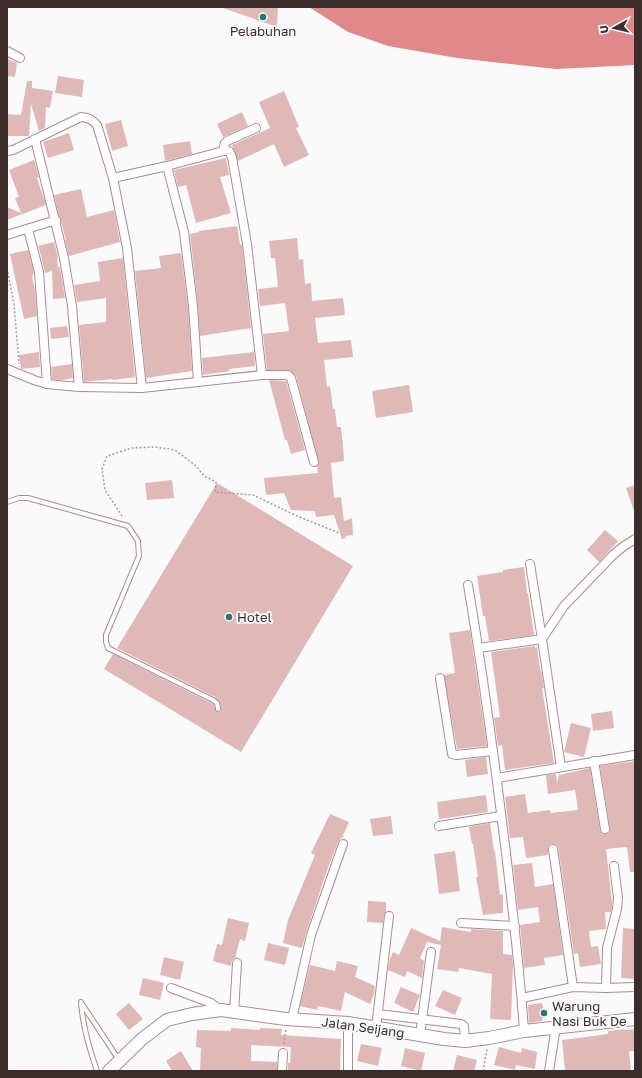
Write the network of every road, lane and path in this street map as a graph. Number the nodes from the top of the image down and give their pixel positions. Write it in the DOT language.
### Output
graph roads {
  1 [pos="7,51"];
  2 [pos="20,58"];
  3 [pos="256,128"];
  4 [pos="35,139"];
  5 [pos="7,151"];
  6 [pos="223,151"];
  7 [pos="167,166"];
  8 [pos="113,178"];
  9 [pos="56,220"];
  10 [pos="28,229"];
  11 [pos="7,235"];
  12 [pos="7,268"];
  13 [pos="7,369"];
  14 [pos="19,374"];
  15 [pos="262,375"];
  16 [pos="198,382"];
  17 [pos="47,384"];
  18 [pos="79,387"];
  19 [pos="142,388"];
  20 [pos="314,462"];
  21 [pos="7,502"];
  22 [pos="128,526"];
  23 [pos="339,533"];
  24 [pos="635,539"];
  25 [pos="530,564"];
  26 [pos="468,585"];
  27 [pos="542,639"];
  28 [pos="479,648"];
  29 [pos="440,678"];
  30 [pos="218,709"];
  31 [pos="493,751"];
  32 [pos="635,755"];
  33 [pos="594,762"];
  34 [pos="561,767"];
  35 [pos="497,778"];
  36 [pos="501,816"];
  37 [pos="439,826"];
  38 [pos="605,829"];
  39 [pos="343,844"];
  40 [pos="553,849"];
  41 [pos="614,866"];
  42 [pos="389,916"];
  43 [pos="461,923"];
  44 [pos="515,926"];
  45 [pos="431,952"];
  46 [pos="237,963"];
  47 [pos="573,987"];
  48 [pos="635,987"];
  49 [pos="171,988"];
  50 [pos="606,988"];
  51 [pos="522,998"];
  52 [pos="221,1010"];
  53 [pos="234,1012"];
  54 [pos="378,1014"];
  55 [pos="290,1019"];
  56 [pos="422,1019"];
  57 [pos="635,1019"];
  58 [pos="348,1023"];
  59 [pos="556,1027"];
  60 [pos="376,1028"];
  61 [pos="524,1031"];
  62 [pos="420,1035"];
  63 [pos="489,1038"];
  64 [pos="465,1041"];
  65 [pos="283,1054"];
  66 [pos="116,1067"];
  67 [pos="98,1071"];
  68 [pos="282,1071"];
  69 [pos="348,1071"];
  70 [pos="483,1071"];
  71 [pos="550,1071"];
  1 -- 2 [label="street"];
  3 -- 6 [label="street"];
  4 -- 5 [label="street"];
  4 -- 8 [label="street"];
  4 -- 9 [label="street"];
  6 -- 7 [label="street"];
  6 -- 15 [label="street"];
  7 -- 8 [label="street"];
  7 -- 16 [label="street"];
  8 -- 19 [label="street"];
  9 -- 10 [label="street"];
  9 -- 18 [label="street"];
  10 -- 11 [label="street"];
  10 -- 17 [label="street"];
  12 -- 14 [label="path"];
  13 -- 14 [label="street"];
  14 -- 17 [label="street"];
  15 -- 16 [label="street"];
  15 -- 20 [label="street"];
  16 -- 19 [label="street"];
  17 -- 18 [label="street"];
  18 -- 19 [label="street"];
  21 -- 22 [label="lane"];
  22 -- 23 [label="path"];
  22 -- 30 [label="lane"];
  24 -- 27 [label="street"];
  25 -- 27 [label="street"];
  26 -- 28 [label="street"];
  27 -- 28 [label="street"];
  27 -- 34 [label="street"];
  28 -- 31 [label="street"];
  29 -- 31 [label="street"];
  31 -- 35 [label="street"];
  32 -- 33 [label="street"];
  33 -- 34 [label="street"];
  33 -- 38 [label="street"];
  34 -- 35 [label="street"];
  35 -- 36 [label="street"];
  36 -- 37 [label="street"];
  36 -- 44 [label="street"];
  39 -- 55 [label="street"];
  40 -- 47 [label="street"];
  41 -- 50 [label="street"];
  42 -- 54 [label="street"];
  43 -- 44 [label="street"];
  44 -- 51 [label="street"];
  45 -- 56 [label="street"];
  46 -- 53 [label="street"];
  47 -- 50 [label="street"];
  47 -- 51 [label="street"];
  48 -- 50 [label="street"];
  49 -- 52 [label="street"];
  51 -- 61 [label="street"];
  52 -- 53 [label="main road, Jalan Seijang"];
  52 -- 66 [label="main road, Jalan Seijang"];
  53 -- 55 [label="main road, Jalan Seijang"];
  54 -- 56 [label="street"];
  54 -- 60 [label="street"];
  55 -- 58 [label="main road, Jalan Seijang"];
  55 -- 65 [label="path"];
  56 -- 62 [label="street"];
  56 -- 64 [label="street"];
  57 -- 59 [label="main road, Jalan Seijang"];
  58 -- 60 [label="main road, Jalan Seijang"];
  58 -- 69 [label="street"];
  59 -- 61 [label="main road, Jalan Seijang"];
  59 -- 71 [label="street"];
  60 -- 62 [label="main road, Jalan Seijang"];
  61 -- 63 [label="main road, Jalan Seijang"];
  62 -- 64 [label="main road, Jalan Seijang"];
  63 -- 64 [label="main road, Jalan Seijang"];
  63 -- 70 [label="path"];
  65 -- 68 [label="street"];
  66 -- 67 [label="lane"];
}
